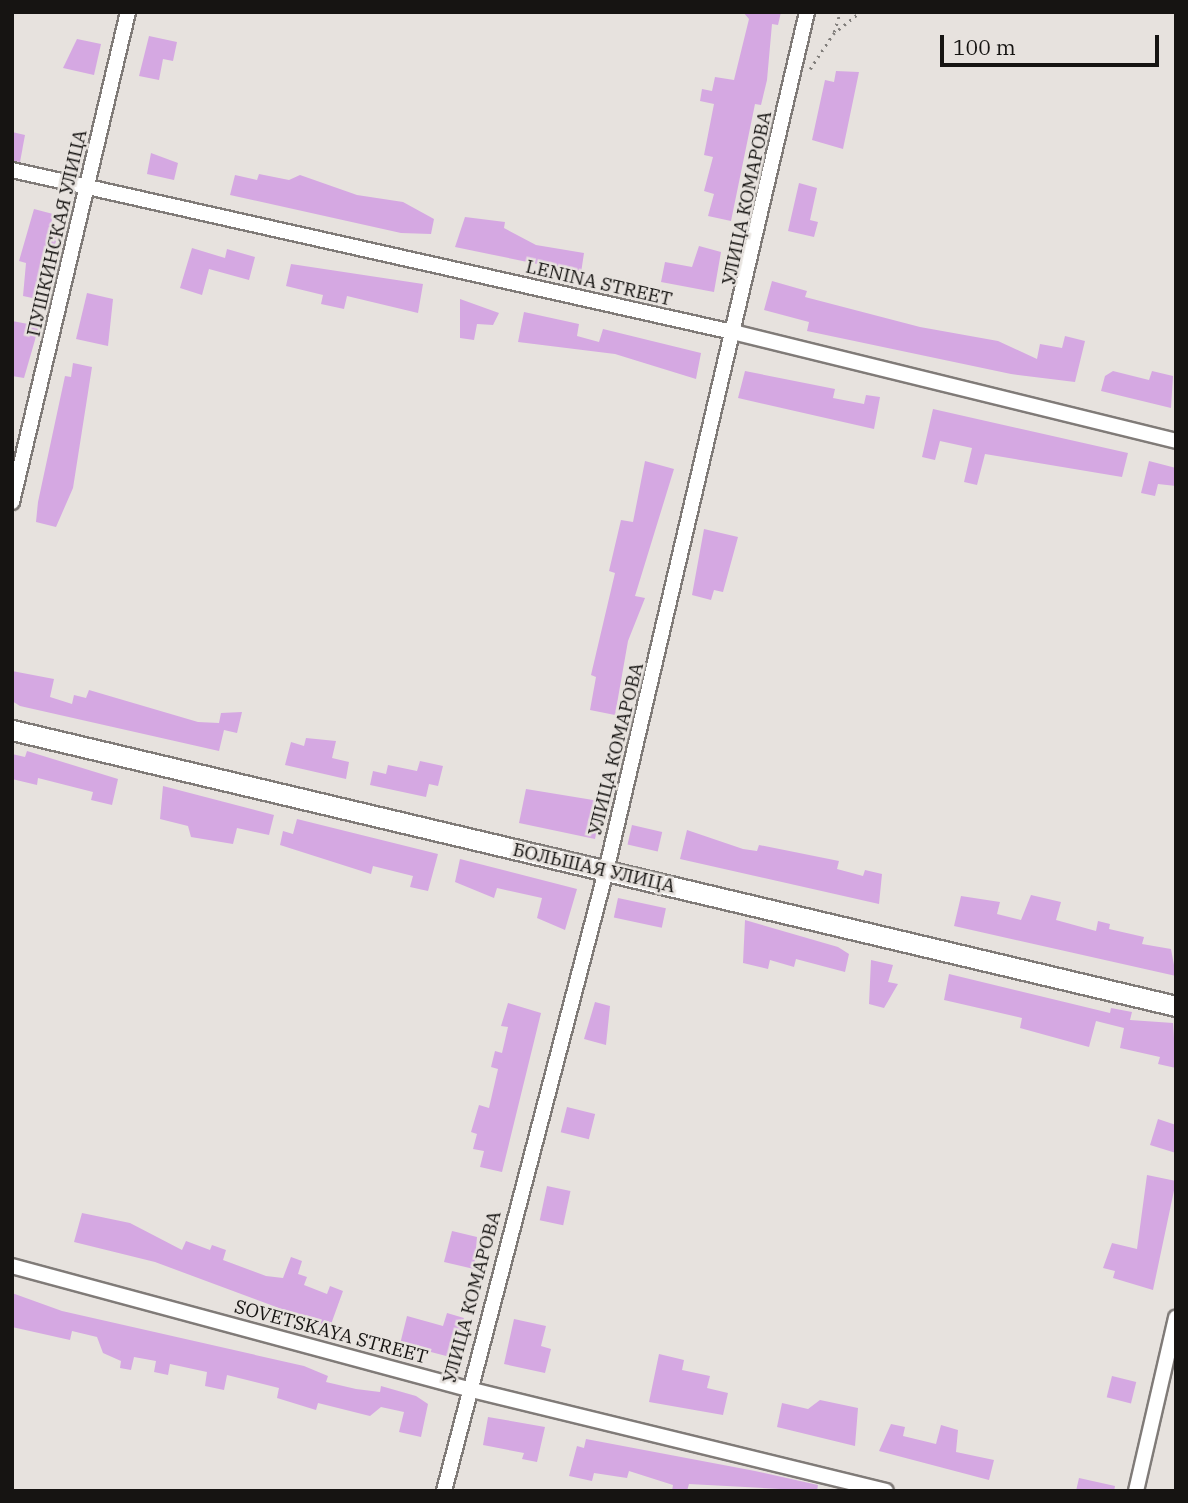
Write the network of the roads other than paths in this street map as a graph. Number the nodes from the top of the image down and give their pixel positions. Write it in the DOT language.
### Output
graph roads {
  1 [pos="128,12"];
  2 [pos="807,12"];
  3 [pos="12,170"];
  4 [pos="89,187"];
  5 [pos="737,333"];
  6 [pos="1176,441"];
  7 [pos="12,502"];
  8 [pos="12,730"];
  9 [pos="606,870"];
  10 [pos="1176,1006"];
  11 [pos="12,1266"];
  12 [pos="1176,1318"];
  13 [pos="468,1389"];
  14 [pos="444,1491"];
  15 [pos="886,1491"];
  16 [pos="1136,1491"];
  1 -- 4 [label="street, ПУШКИНСКАЯ УЛИЦА"];
  2 -- 5 [label="street, УЛИЦА КОМАРОВА"];
  3 -- 4 [label="street, LENINA STREET"];
  4 -- 5 [label="street, LENINA STREET"];
  4 -- 7 [label="street, ПУШКИНСКАЯ УЛИЦА"];
  5 -- 6 [label="street, LENINA STREET"];
  5 -- 9 [label="street, УЛИЦА КОМАРОВА"];
  8 -- 9 [label="street, БОЛЬШАЯ УЛИЦА"];
  9 -- 10 [label="street, БОЛЬШАЯ УЛИЦА"];
  9 -- 13 [label="street, УЛИЦА КОМАРОВА"];
  11 -- 13 [label="street, SOVETSKAYA STREET"];
  12 -- 16 [label="street"];
  13 -- 14 [label="street, УЛИЦА КОМАРОВА"];
  13 -- 15 [label="street, SOVETSKAYA STREET"];
}
